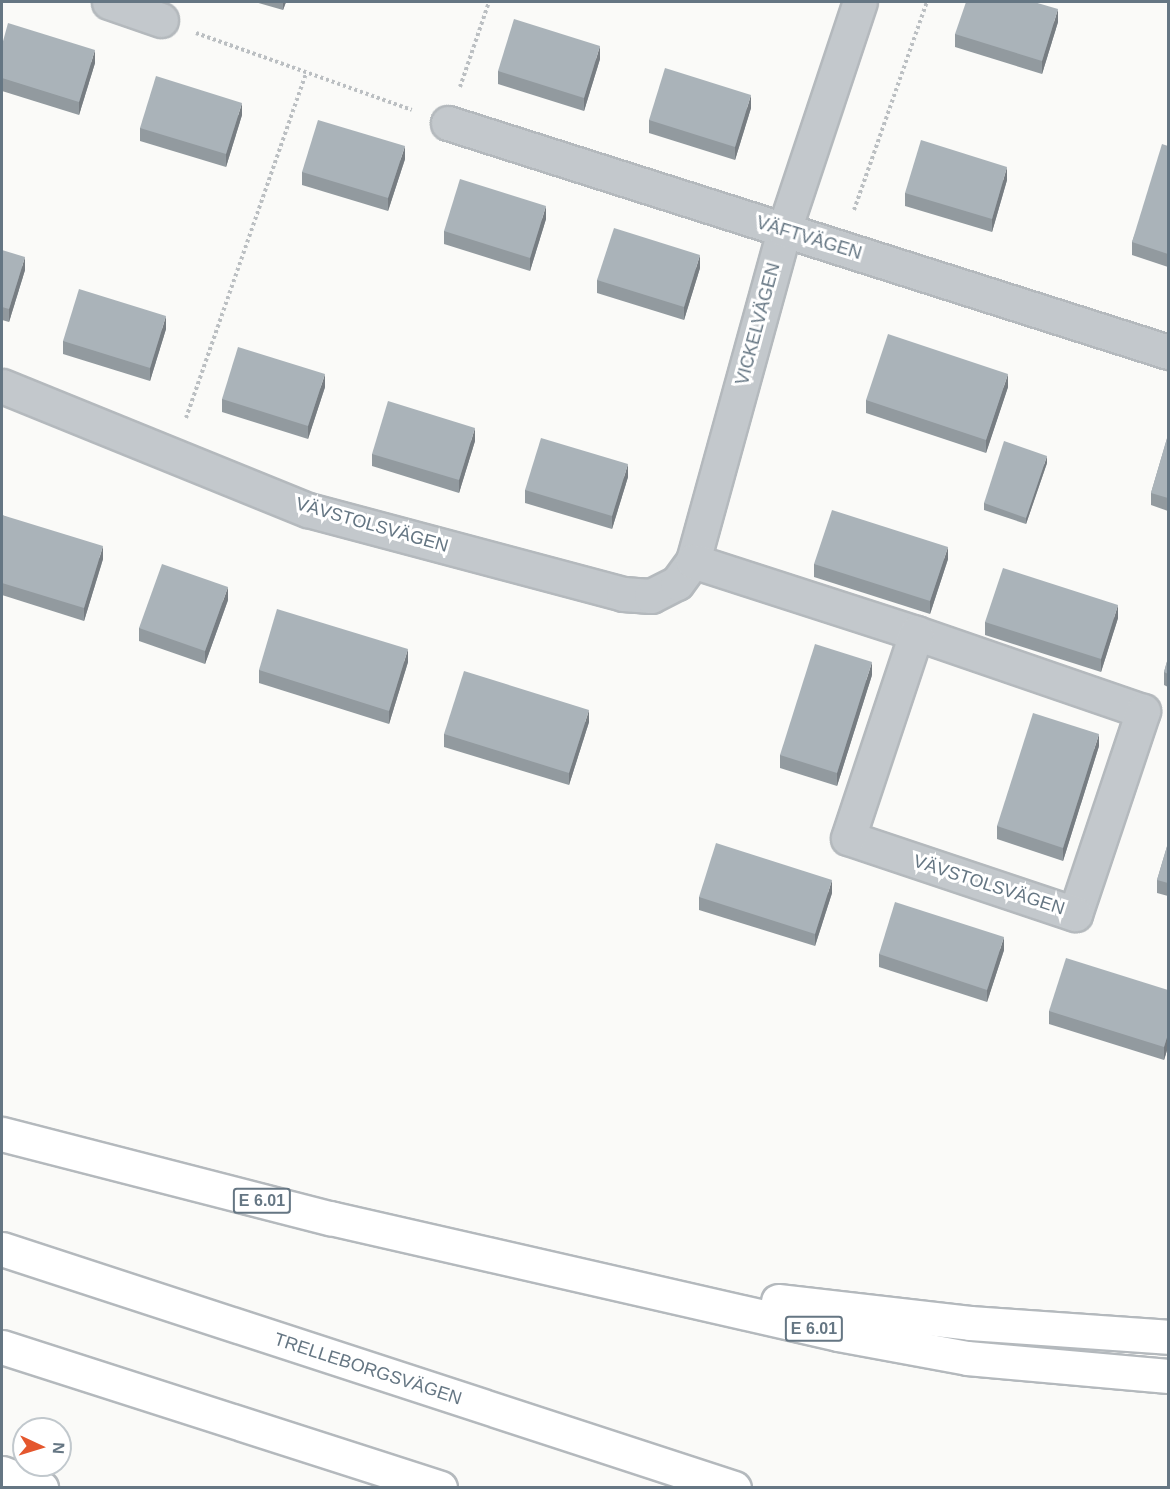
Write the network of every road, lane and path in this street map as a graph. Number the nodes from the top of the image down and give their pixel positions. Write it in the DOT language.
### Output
graph roads {
  1 [pos="109,2"];
  2 [pos="489,2"];
  3 [pos="860,2"];
  4 [pos="927,2"];
  5 [pos="161,20"];
  6 [pos="306,73"];
  7 [pos="448,123"];
  8 [pos="784,230"];
  9 [pos="841,248"];
  10 [pos="1168,352"];
  11 [pos="2,386"];
  12 [pos="174,454"];
  13 [pos="693,561"];
  14 [pos="651,596"];
  15 [pos="916,633"];
  16 [pos="2,1134"];
  17 [pos="2,1249"];
  18 [pos="524,1263"];
  19 [pos="1168,1337"];
  20 [pos="2,1347"];
  21 [pos="1168,1376"];
  22 [pos="2,1473"];
  23 [pos="41,1488"];
  24 [pos="440,1488"];
  25 [pos="734,1488"];
  1 -- 5 [label="street"];
  2 -- 7 [label="path"];
  3 -- 8 [label="street, VICKELVÄGEN"];
  4 -- 9 [label="path"];
  5 -- 6 [label="path"];
  6 -- 7 [label="path"];
  6 -- 12 [label="path"];
  7 -- 8 [label="street, VÄFTVÄGEN"];
  8 -- 9 [label="street, VÄFTVÄGEN"];
  8 -- 13 [label="street, VICKELVÄGEN"];
  9 -- 10 [label="street, VÄFTVÄGEN"];
  11 -- 12 [label="street, VÄVSTOLSVÄGEN"];
  12 -- 14 [label="street, VÄVSTOLSVÄGEN"];
  13 -- 14 [label="street, VICKELVÄGEN"];
  13 -- 15 [label="street, VÄVSTOLSVÄGEN"];
  15 -- 15 [label="street, VÄVSTOLSVÄGEN"];
  16 -- 18 [label="highway, E 6.01"];
  17 -- 25 [label="highway, TRELLEBORGSVÄGEN"];
  18 -- 19 [label="highway"];
  18 -- 21 [label="highway, E 6.01"];
  20 -- 24 [label="highway"];
  22 -- 23 [label="highway"];
}
